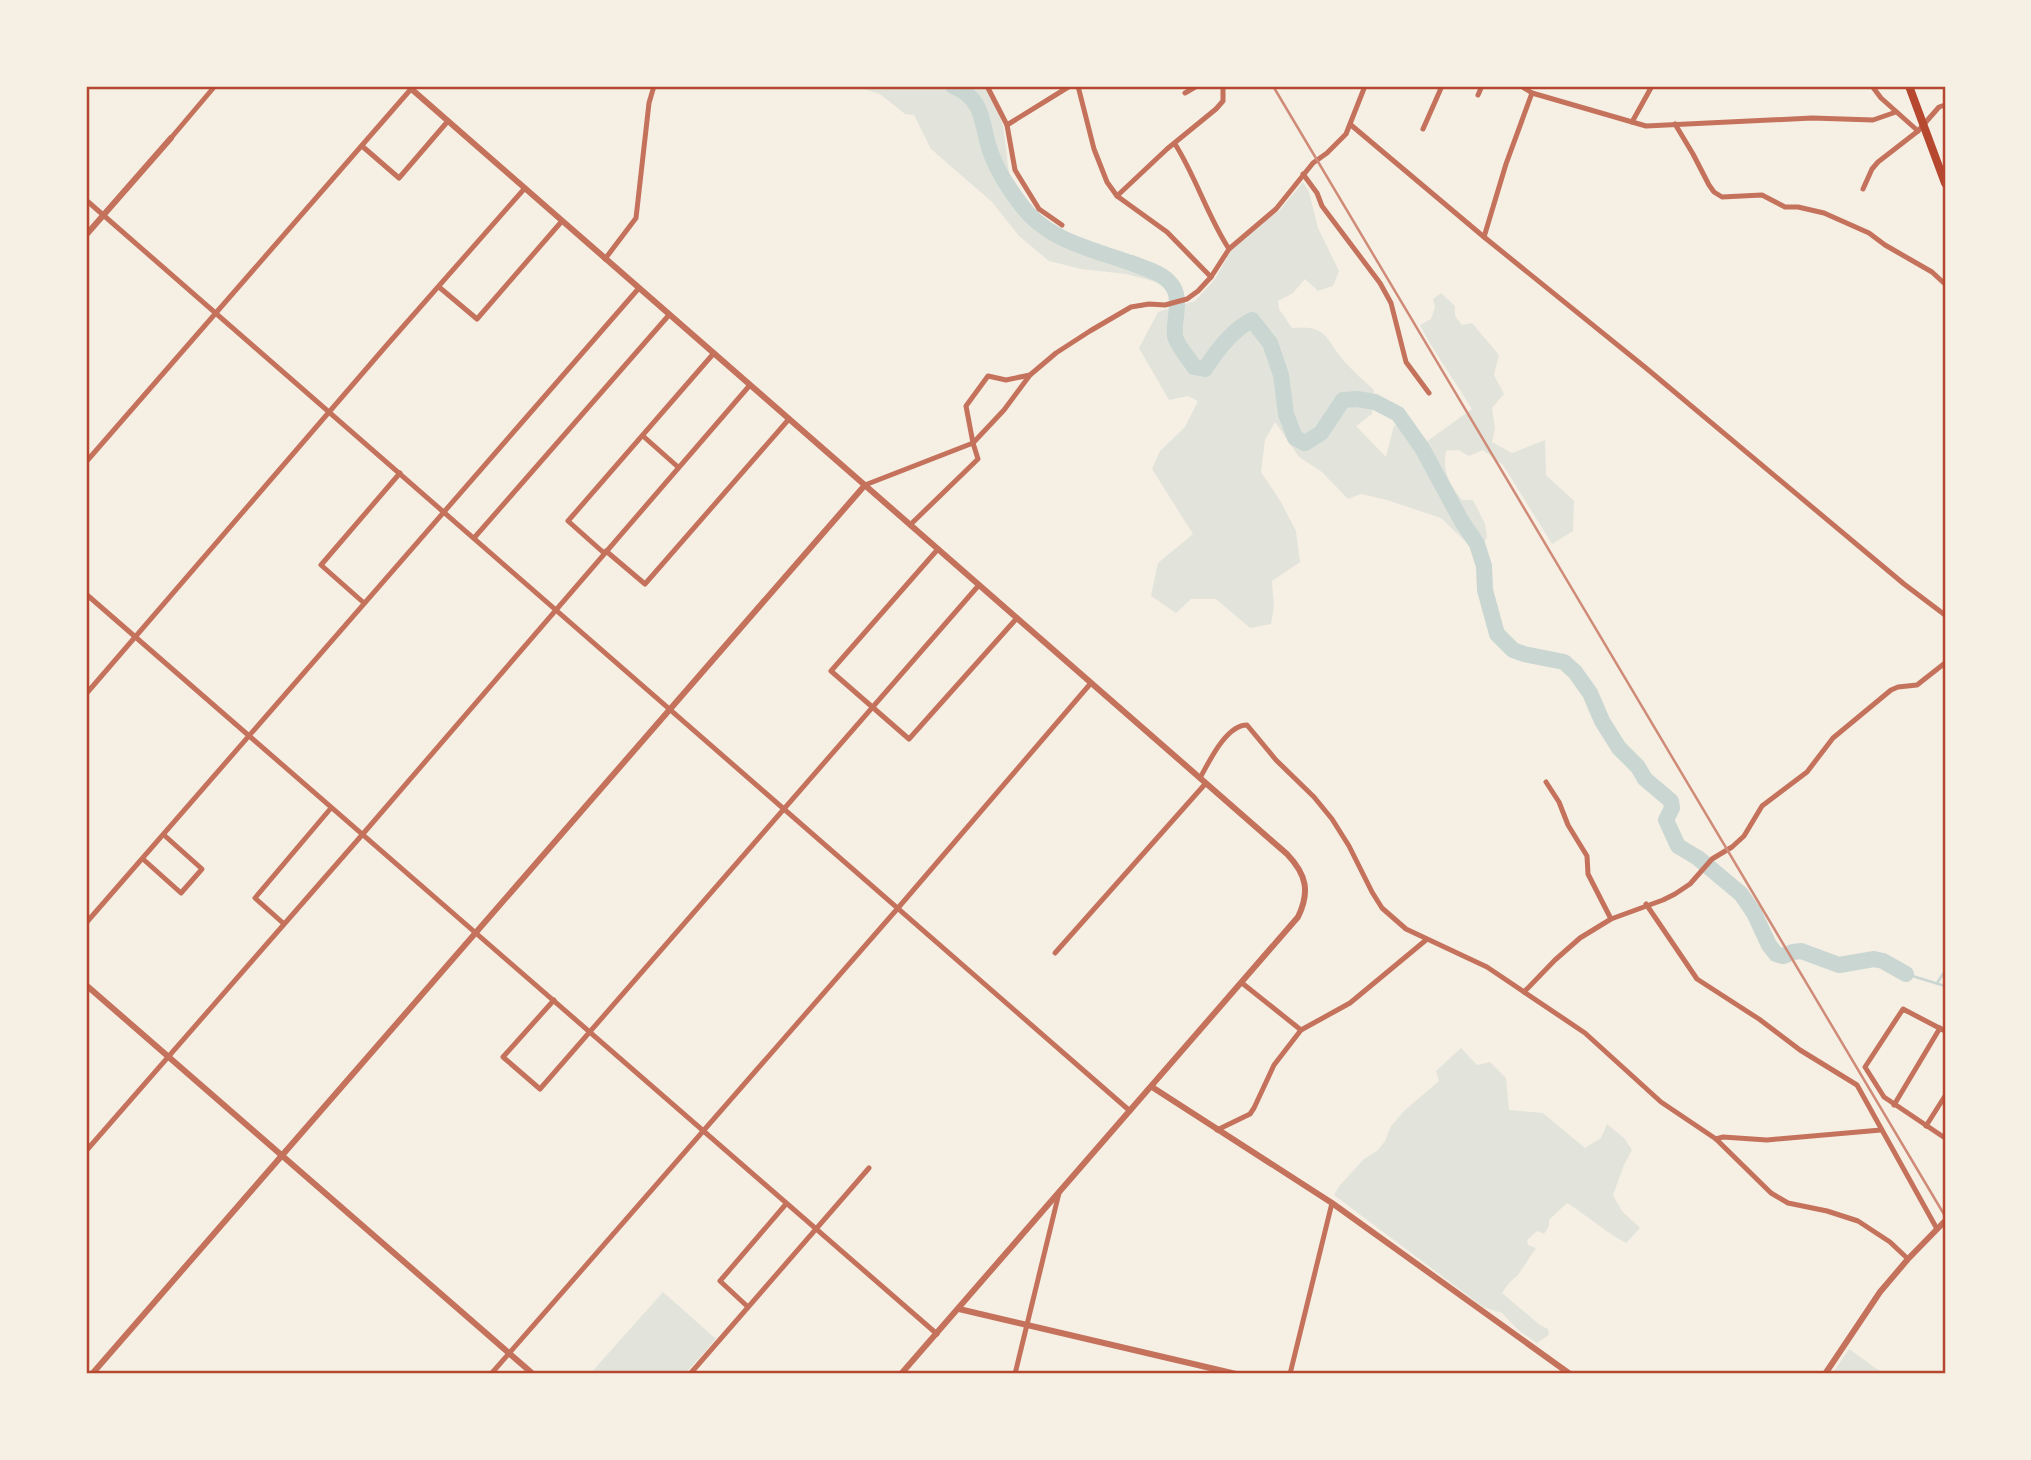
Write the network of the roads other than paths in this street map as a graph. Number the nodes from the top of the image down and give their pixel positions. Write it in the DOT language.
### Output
graph roads {
  1 [pos="215,86"];
  2 [pos="654,86"];
  3 [pos="987,86"];
  4 [pos="1070,86"];
  5 [pos="1078,86"];
  6 [pos="1197,86"];
  7 [pos="1223,86"];
  8 [pos="1365,86"];
  9 [pos="1442,86"];
  10 [pos="1482,86"];
  11 [pos="1521,86"];
  12 [pos="1652,86"];
  13 [pos="1872,86"];
  14 [pos="1909,86"];
  15 [pos="409,87"];
  16 [pos="1185,93"];
  17 [pos="1532,93"];
  18 [pos="1478,94"];
  19 [pos="1945,105"];
  20 [pos="1896,112"];
  21 [pos="448,121"];
  22 [pos="1632,122"];
  23 [pos="1675,124"];
  24 [pos="1007,125"];
  25 [pos="1351,125"];
  26 [pos="1921,127"];
  27 [pos="1423,129"];
  28 [pos="171,138"];
  29 [pos="1174,144"];
  30 [pos="362,146"];
  31 [pos="1303,174"];
  32 [pos="1945,183"];
  33 [pos="525,188"];
  34 [pos="1863,189"];
  35 [pos="1117,196"];
  36 [pos="86,200"];
  37 [pos="103,215"];
  38 [pos="562,221"];
  39 [pos="1062,225"];
  40 [pos="86,235"];
  41 [pos="1484,237"];
  42 [pos="1229,249"];
  43 [pos="606,259"];
  44 [pos="1211,277"];
  45 [pos="1945,284"];
  46 [pos="439,286"];
  47 [pos="639,288"];
  48 [pos="216,313"];
  49 [pos="669,315"];
  50 [pos="714,353"];
  51 [pos="1030,375"];
  52 [pos="750,385"];
  53 [pos="1429,393"];
  54 [pos="329,412"];
  55 [pos="789,419"];
  56 [pos="643,436"];
  57 [pos="973,443"];
  58 [pos="86,462"];
  59 [pos="678,467"];
  60 [pos="400,473"];
  61 [pos="865,485"];
  62 [pos="444,511"];
  63 [pos="910,525"];
  64 [pos="474,538"];
  65 [pos="938,549"];
  66 [pos="605,552"];
  67 [pos="979,585"];
  68 [pos="86,594"];
  69 [pos="364,603"];
  70 [pos="555,610"];
  71 [pos="1945,615"];
  72 [pos="1017,618"];
  73 [pos="135,637"];
  74 [pos="1945,663"];
  75 [pos="1091,683"];
  76 [pos="86,694"];
  77 [pos="873,707"];
  78 [pos="670,710"];
  79 [pos="249,736"];
  80 [pos="1203,780"];
  81 [pos="1546,782"];
  82 [pos="331,808"];
  83 [pos="784,809"];
  84 [pos="164,835"];
  85 [pos="362,835"];
  86 [pos="143,859"];
  87 [pos="1646,904"];
  88 [pos="898,908"];
  89 [pos="1611,919"];
  90 [pos="86,923"];
  91 [pos="284,923"];
  92 [pos="476,933"];
  93 [pos="1426,940"];
  94 [pos="1055,953"];
  95 [pos="1242,983"];
  96 [pos="86,985"];
  97 [pos="1524,992"];
  98 [pos="554,1000"];
  99 [pos="1301,1030"];
  100 [pos="1943,1030"];
  101 [pos="590,1031"];
  102 [pos="169,1056"];
  103 [pos="1152,1087"];
  104 [pos="1945,1096"];
  105 [pos="1894,1105"];
  106 [pos="1130,1111"];
  107 [pos="1926,1126"];
  108 [pos="1217,1130"];
  109 [pos="1881,1130"];
  110 [pos="704,1132"];
  111 [pos="1945,1138"];
  112 [pos="1716,1139"];
  113 [pos="86,1151"];
  114 [pos="282,1156"];
  115 [pos="869,1168"];
  116 [pos="1060,1190"];
  117 [pos="1332,1203"];
  118 [pos="786,1204"];
  119 [pos="1945,1220"];
  120 [pos="1937,1229"];
  121 [pos="816,1230"];
  122 [pos="1908,1259"];
  123 [pos="748,1307"];
  124 [pos="959,1309"];
  125 [pos="1026,1325"];
  126 [pos="937,1334"];
  127 [pos="509,1354"];
  128 [pos="92,1374"];
  129 [pos="491,1374"];
  130 [pos="533,1374"];
  131 [pos="690,1374"];
  132 [pos="901,1374"];
  133 [pos="1015,1374"];
  134 [pos="1236,1374"];
  135 [pos="1290,1374"];
  136 [pos="1567,1374"];
  137 [pos="1825,1374"];
  1 -- 28 [label="street"];
  2 -- 43 [label="street"];
  3 -- 24 [label="street"];
  4 -- 24 [label="street"];
  5 -- 35 [label="street"];
  6 -- 16 [label="street"];
  7 -- 29 [label="street"];
  8 -- 25 [label="street"];
  9 -- 27 [label="street"];
  10 -- 18 [label="street"];
  11 -- 17 [label="street"];
  12 -- 22 [label="street"];
  13 -- 20 [label="street"];
  14 -- 26 [label="main road"];
  15 -- 21 [label="street"];
  15 -- 30 [label="street"];
  17 -- 22 [label="street"];
  17 -- 41 [label="street"];
  19 -- 26 [label="street"];
  20 -- 23 [label="street"];
  20 -- 26 [label="street"];
  21 -- 30 [label="street"];
  21 -- 33 [label="street"];
  22 -- 23 [label="street"];
  23 -- 45 [label="street"];
  24 -- 39 [label="street"];
  25 -- 31 [label="street"];
  25 -- 41 [label="street"];
  26 -- 32 [label="main road"];
  26 -- 34 [label="street"];
  28 -- 37 [label="street"];
  29 -- 35 [label="street"];
  29 -- 42 [label="street"];
  30 -- 48 [label="street"];
  31 -- 42 [label="street"];
  31 -- 53 [label="street"];
  33 -- 38 [label="street"];
  33 -- 46 [label="street"];
  35 -- 44 [label="street"];
  36 -- 37 [label="street"];
  37 -- 40 [label="street"];
  37 -- 48 [label="street"];
  38 -- 43 [label="street"];
  38 -- 46 [label="street"];
  41 -- 71 [label="street"];
  42 -- 44 [label="street"];
  43 -- 47 [label="street"];
  44 -- 51 [label="street"];
  46 -- 54 [label="street"];
  47 -- 49 [label="street"];
  47 -- 62 [label="street"];
  48 -- 54 [label="street"];
  48 -- 58 [label="street"];
  49 -- 50 [label="street"];
  49 -- 64 [label="street"];
  50 -- 52 [label="street"];
  50 -- 56 [label="street"];
  51 -- 57 [label="street"];
  51 -- 57 [label="street"];
  52 -- 55 [label="street"];
  52 -- 59 [label="street"];
  54 -- 60 [label="street"];
  54 -- 73 [label="street"];
  55 -- 61 [label="street"];
  55 -- 66 [label="street"];
  56 -- 59 [label="street"];
  56 -- 66 [label="street"];
  57 -- 61 [label="street"];
  57 -- 63 [label="street"];
  59 -- 66 [label="street"];
  60 -- 62 [label="street"];
  60 -- 69 [label="street"];
  61 -- 63 [label="street"];
  61 -- 78 [label="street"];
  62 -- 64 [label="street"];
  62 -- 69 [label="street"];
  63 -- 65 [label="street"];
  64 -- 70 [label="street"];
  65 -- 67 [label="street"];
  65 -- 77 [label="street"];
  66 -- 70 [label="street"];
  67 -- 72 [label="street"];
  67 -- 77 [label="street"];
  68 -- 73 [label="street"];
  69 -- 79 [label="street"];
  70 -- 78 [label="street"];
  70 -- 85 [label="street"];
  72 -- 75 [label="street"];
  72 -- 77 [label="street"];
  73 -- 76 [label="street"];
  73 -- 79 [label="street"];
  74 -- 87 [label="street"];
  75 -- 80 [label="street"];
  75 -- 88 [label="street"];
  77 -- 83 [label="street"];
  78 -- 83 [label="street"];
  78 -- 92 [label="street"];
  79 -- 82 [label="street"];
  79 -- 84 [label="street"];
  80 -- 93 [label="street"];
  80 -- 94 [label="street"];
  80 -- 95 [label="street"];
  81 -- 89 [label="street"];
  82 -- 85 [label="street"];
  82 -- 91 [label="street"];
  83 -- 88 [label="street"];
  83 -- 101 [label="street"];
  84 -- 86 [label="street"];
  84 -- 86 [label="street"];
  85 -- 91 [label="street"];
  85 -- 92 [label="street"];
  86 -- 90 [label="street"];
  87 -- 89 [label="street"];
  87 -- 109 [label="street"];
  88 -- 106 [label="street"];
  88 -- 110 [label="street"];
  89 -- 97 [label="street"];
  91 -- 102 [label="street"];
  92 -- 98 [label="street"];
  92 -- 114 [label="street"];
  93 -- 97 [label="street"];
  93 -- 99 [label="street"];
  95 -- 99 [label="street"];
  95 -- 103 [label="street"];
  96 -- 102 [label="street"];
  97 -- 112 [label="street"];
  98 -- 101 [label="street"];
  98 -- 101 [label="street"];
  99 -- 108 [label="street"];
  100 -- 105 [label="street"];
  100 -- 105 [label="street"];
  101 -- 110 [label="street"];
  102 -- 113 [label="street"];
  102 -- 114 [label="street"];
  103 -- 106 [label="street"];
  103 -- 108 [label="street"];
  104 -- 107 [label="street"];
  105 -- 107 [label="street"];
  106 -- 116 [label="street"];
  107 -- 111 [label="street"];
  108 -- 117 [label="street"];
  109 -- 112 [label="street"];
  109 -- 120 [label="street"];
  110 -- 118 [label="street"];
  110 -- 127 [label="street"];
  112 -- 122 [label="street"];
  114 -- 127 [label="street"];
  114 -- 128 [label="street"];
  115 -- 121 [label="street"];
  116 -- 124 [label="street"];
  116 -- 125 [label="street"];
  117 -- 135 [label="street"];
  117 -- 136 [label="street"];
  118 -- 121 [label="street"];
  118 -- 123 [label="street"];
  119 -- 120 [label="street"];
  120 -- 122 [label="street"];
  121 -- 123 [label="street"];
  121 -- 126 [label="street"];
  122 -- 137 [label="street"];
  123 -- 131 [label="street"];
  124 -- 125 [label="street"];
  124 -- 126 [label="street"];
  125 -- 133 [label="street"];
  125 -- 134 [label="street"];
  126 -- 132 [label="street"];
  127 -- 129 [label="street"];
  127 -- 130 [label="street"];
}
